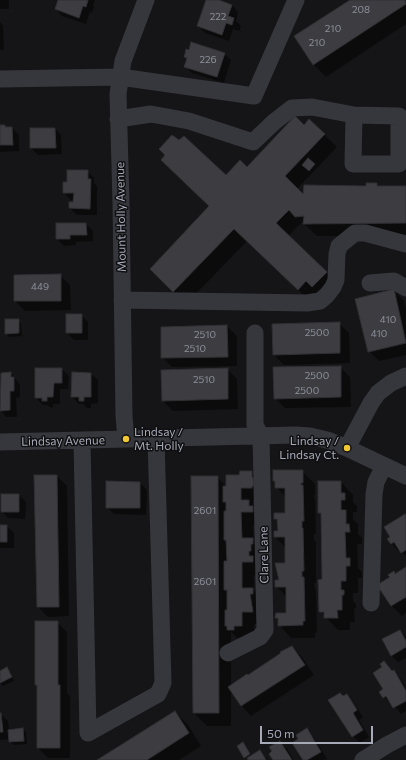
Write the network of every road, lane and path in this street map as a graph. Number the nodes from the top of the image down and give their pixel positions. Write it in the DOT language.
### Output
graph roads {
  1 [pos="146,0"];
  2 [pos="296,0"];
  3 [pos="120,77"];
  4 [pos="0,79"];
  5 [pos="354,115"];
  6 [pos="118,119"];
  7 [pos="406,244"];
  8 [pos="370,282"];
  9 [pos="406,288"];
  10 [pos="122,300"];
  11 [pos="255,333"];
  12 [pos="406,376"];
  13 [pos="261,436"];
  14 [pos="156,438"];
  15 [pos="126,440"];
  16 [pos="82,441"];
  17 [pos="0,442"];
  18 [pos="347,448"];
  19 [pos="384,466"];
  20 [pos="406,476"];
  21 [pos="371,604"];
  22 [pos="228,653"];
  23 [pos="406,735"];
  24 [pos="363,760"];
  1 -- 3 [label="street, Mount Holly Avenue"];
  2 -- 3 [label="street"];
  3 -- 4 [label="street"];
  3 -- 6 [label="street, Mount Holly Avenue"];
  5 -- 6 [label="street"];
  6 -- 10 [label="street, Mount Holly Avenue"];
  7 -- 10 [label="street"];
  8 -- 9 [label="street"];
  10 -- 15 [label="street, Mount Holly Avenue"];
  11 -- 13 [label="street, Clare Lane"];
  12 -- 18 [label="street"];
  13 -- 14 [label="street, Lindsay Avenue"];
  13 -- 18 [label="street, Lindsay Avenue"];
  13 -- 22 [label="street, Clare Lane"];
  14 -- 15 [label="street, Lindsay Avenue"];
  14 -- 16 [label="street"];
  15 -- 16 [label="street, Lindsay Avenue"];
  16 -- 17 [label="street, Lindsay Avenue"];
  18 -- 19 [label="street, Lindsay Avenue"];
  19 -- 20 [label="street, Lindsay Avenue"];
  19 -- 21 [label="street"];
  23 -- 24 [label="street"];
}
